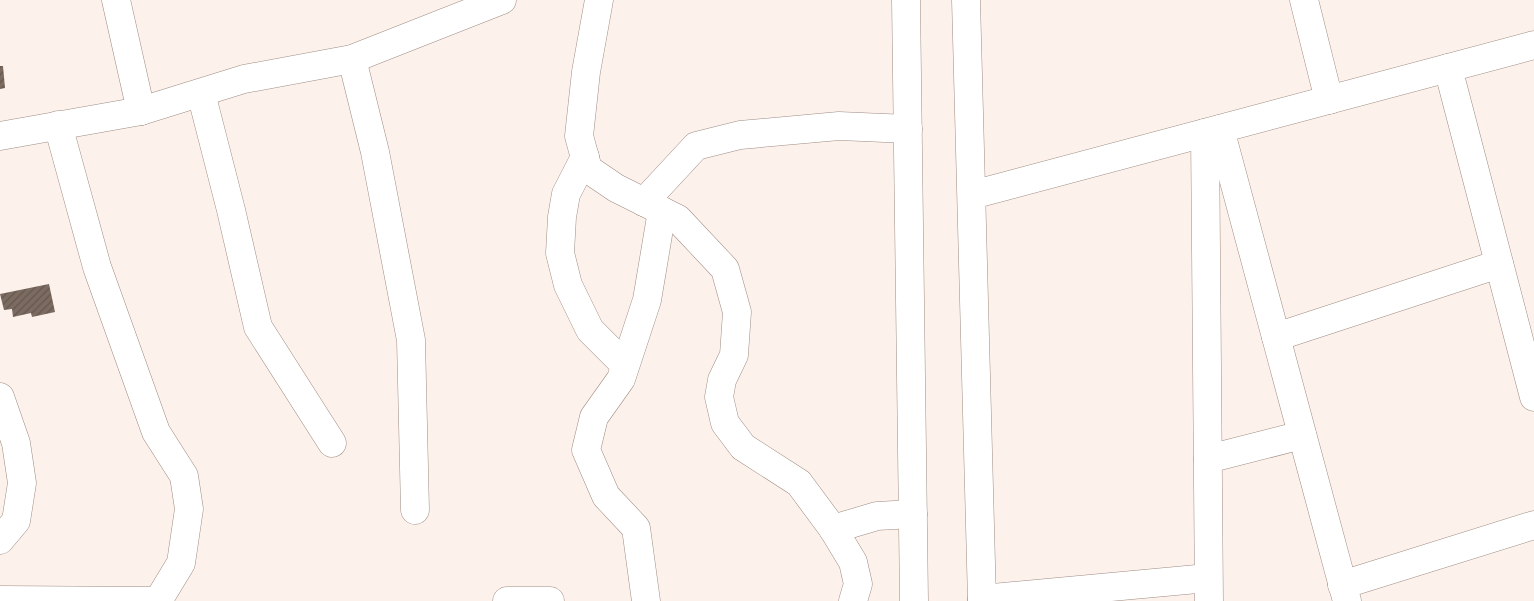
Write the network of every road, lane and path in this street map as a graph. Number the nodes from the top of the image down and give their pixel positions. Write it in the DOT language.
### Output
graph roads {
  1 [pos="116,0"];
  2 [pos="502,0"];
  3 [pos="599,0"];
  4 [pos="906,0"];
  5 [pos="966,0"];
  6 [pos="1304,0"];
  7 [pos="1534,45"];
  8 [pos="352,59"];
  9 [pos="1448,68"];
  10 [pos="201,93"];
  11 [pos="1329,100"];
  12 [pos="141,111"];
  13 [pos="58,126"];
  14 [pos="908,129"];
  15 [pos="1212,131"];
  16 [pos="0,136"];
  17 [pos="585,157"];
  18 [pos="972,195"];
  19 [pos="653,206"];
  20 [pos="1499,264"];
  21 [pos="1276,337"];
  22 [pos="625,365"];
  23 [pos="0,397"];
  24 [pos="1534,397"];
  25 [pos="1302,435"];
  26 [pos="332,443"];
  27 [pos="1208,459"];
  28 [pos="415,510"];
  29 [pos="913,514"];
  30 [pos="1534,525"];
  31 [pos="833,529"];
  32 [pos="0,540"];
  33 [pos="1209,589"];
  34 [pos="1344,593"];
  35 [pos="0,600"];
  36 [pos="982,600"];
  37 [pos="17,601"];
  38 [pos="150,601"];
  39 [pos="158,601"];
  40 [pos="507,601"];
  41 [pos="550,601"];
  42 [pos="646,601"];
  43 [pos="853,601"];
  44 [pos="914,601"];
  1 -- 12 [label="street"];
  2 -- 8 [label="street"];
  3 -- 17 [label="street"];
  4 -- 14 [label="street"];
  5 -- 18 [label="street"];
  6 -- 11 [label="street"];
  7 -- 9 [label="street"];
  8 -- 10 [label="street"];
  8 -- 28 [label="street"];
  9 -- 11 [label="street"];
  9 -- 20 [label="street"];
  10 -- 12 [label="street"];
  10 -- 26 [label="street"];
  11 -- 15 [label="street"];
  12 -- 13 [label="street"];
  13 -- 16 [label="street"];
  13 -- 39 [label="street"];
  14 -- 19 [label="street"];
  14 -- 29 [label="street"];
  15 -- 18 [label="street"];
  15 -- 21 [label="street"];
  15 -- 27 [label="street"];
  17 -- 19 [label="street"];
  17 -- 22 [label="street"];
  18 -- 36 [label="street"];
  19 -- 22 [label="street"];
  19 -- 31 [label="street"];
  20 -- 21 [label="street"];
  20 -- 24 [label="street"];
  21 -- 25 [label="street"];
  22 -- 42 [label="street"];
  23 -- 32 [label="street"];
  25 -- 27 [label="street"];
  25 -- 34 [label="street"];
  27 -- 33 [label="street"];
  29 -- 31 [label="street"];
  29 -- 44 [label="street"];
  30 -- 34 [label="street"];
  31 -- 43 [label="street"];
  33 -- 36 [label="street"];
  35 -- 37 [label="street"];
  37 -- 38 [label="street"];
  40 -- 41 [label="street"];
}
